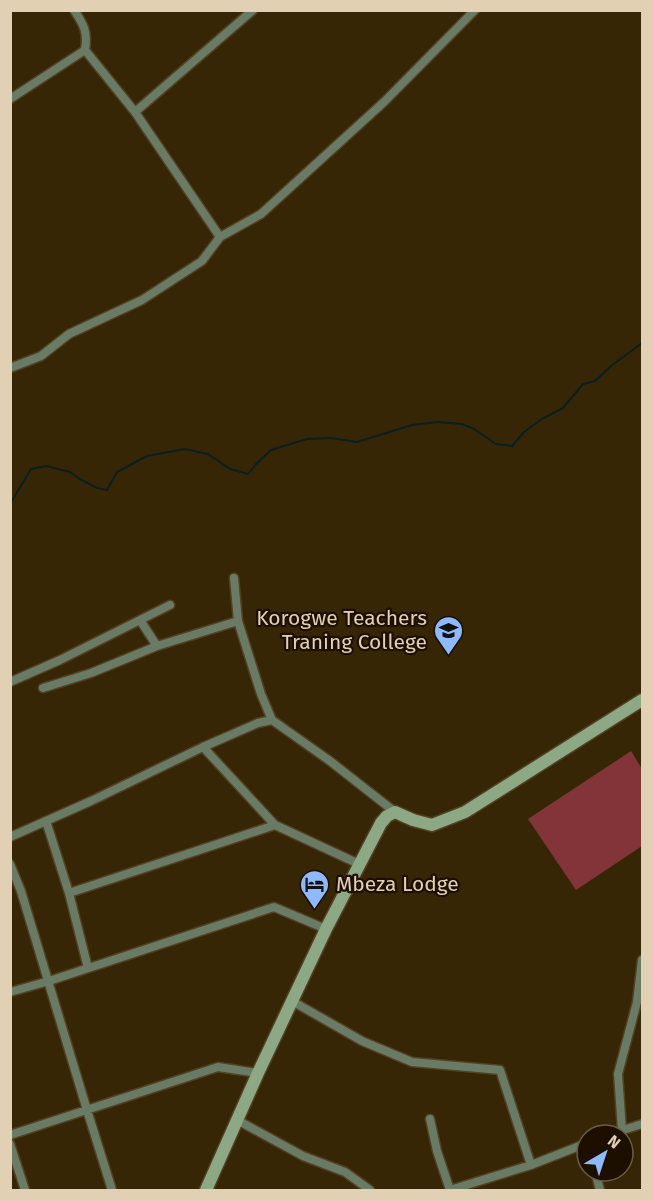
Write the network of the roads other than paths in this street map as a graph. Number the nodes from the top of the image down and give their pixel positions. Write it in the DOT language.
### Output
graph roads {
  1 [pos="74,10"];
  2 [pos="253,10"];
  3 [pos="475,10"];
  4 [pos="85,50"];
  5 [pos="10,99"];
  6 [pos="135,112"];
  7 [pos="220,237"];
  8 [pos="10,368"];
  9 [pos="234,578"];
  10 [pos="170,605"];
  11 [pos="140,620"];
  12 [pos="238,621"];
  13 [pos="158,646"];
  14 [pos="10,682"];
  15 [pos="43,688"];
  16 [pos="642,700"];
  17 [pos="272,720"];
  18 [pos="203,747"];
  19 [pos="395,812"];
  20 [pos="46,821"];
  21 [pos="275,825"];
  22 [pos="10,837"];
  23 [pos="10,864"];
  24 [pos="359,864"];
  25 [pos="69,893"];
  26 [pos="326,929"];
  27 [pos="642,960"];
  28 [pos="88,968"];
  29 [pos="49,981"];
  30 [pos="10,992"];
  31 [pos="292,1001"];
  32 [pos="258,1073"];
  33 [pos="87,1110"];
  34 [pos="430,1119"];
  35 [pos="237,1120"];
  36 [pos="622,1123"];
  37 [pos="10,1135"];
  38 [pos="10,1144"];
  39 [pos="575,1148"];
  40 [pos="531,1165"];
  41 [pos="450,1190"];
  42 [pos="25,1191"];
  43 [pos="112,1191"];
  44 [pos="206,1191"];
  45 [pos="370,1191"];
  1 -- 4 [label="street"];
  2 -- 6 [label="street"];
  3 -- 7 [label="street"];
  4 -- 5 [label="street"];
  4 -- 6 [label="street"];
  6 -- 7 [label="street"];
  7 -- 8 [label="street"];
  9 -- 12 [label="street"];
  10 -- 11 [label="street"];
  11 -- 13 [label="street"];
  11 -- 14 [label="street"];
  12 -- 13 [label="street"];
  12 -- 17 [label="street"];
  13 -- 15 [label="street"];
  16 -- 19 [label="street"];
  17 -- 18 [label="street"];
  17 -- 19 [label="street"];
  18 -- 20 [label="street"];
  18 -- 21 [label="street"];
  19 -- 24 [label="street"];
  20 -- 22 [label="street"];
  20 -- 25 [label="street"];
  21 -- 24 [label="street"];
  21 -- 25 [label="street"];
  23 -- 29 [label="street"];
  24 -- 26 [label="street"];
  25 -- 28 [label="street"];
  26 -- 28 [label="street"];
  26 -- 31 [label="street"];
  27 -- 36 [label="street"];
  28 -- 29 [label="street"];
  29 -- 30 [label="street"];
  29 -- 33 [label="street"];
  31 -- 32 [label="street"];
  31 -- 40 [label="street"];
  32 -- 33 [label="street"];
  32 -- 35 [label="street"];
  33 -- 37 [label="street"];
  33 -- 43 [label="street"];
  34 -- 41 [label="street"];
  35 -- 44 [label="street"];
  35 -- 45 [label="street"];
  38 -- 42 [label="street"];
  39 -- 40 [label="street"];
  40 -- 41 [label="street"];
}
